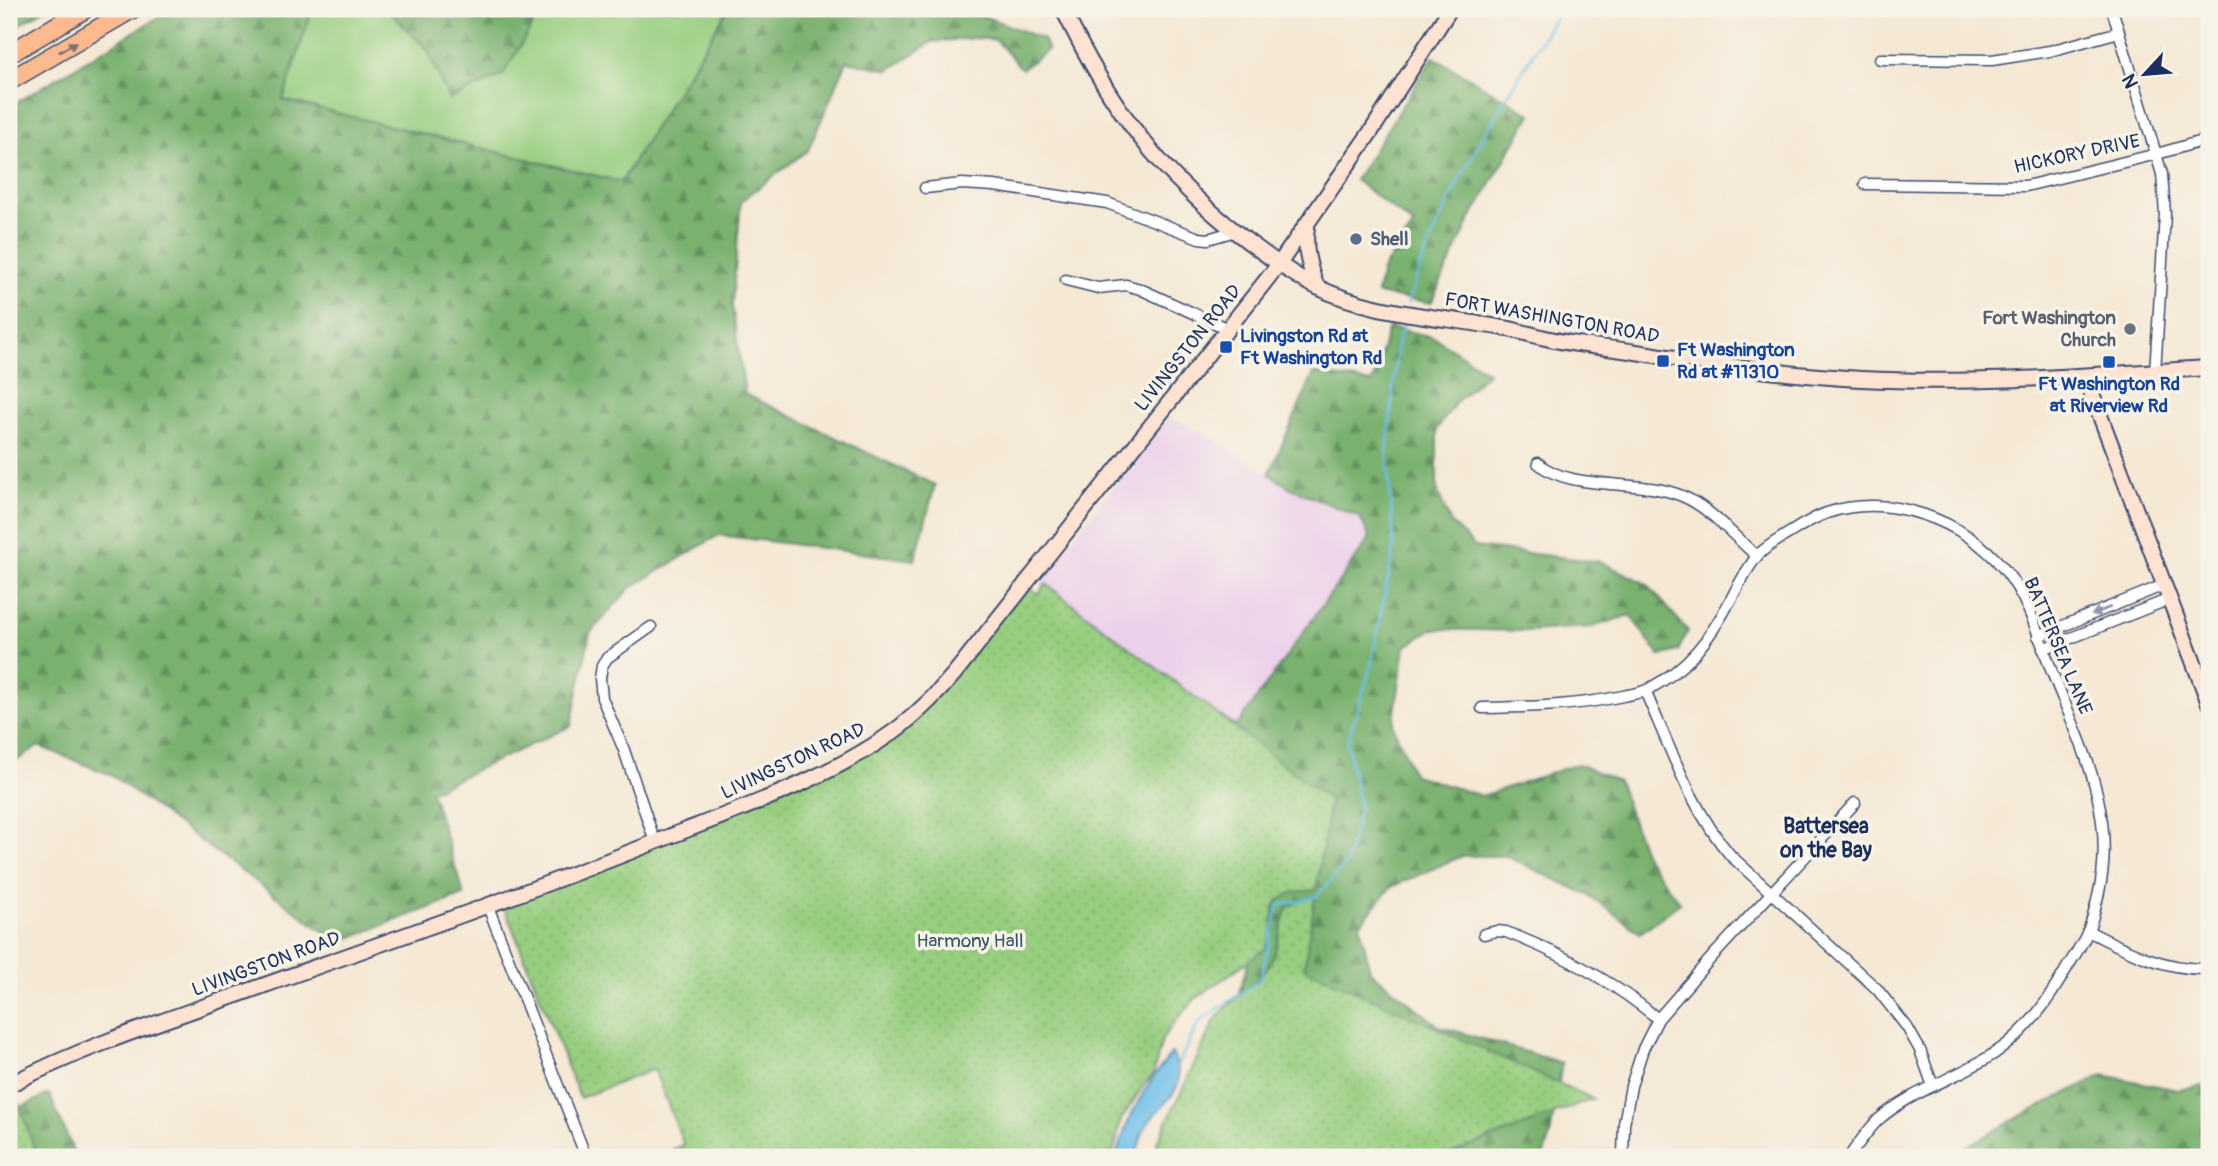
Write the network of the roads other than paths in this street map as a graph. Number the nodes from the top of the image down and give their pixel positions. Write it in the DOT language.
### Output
graph roads {
  1 [pos="85,9"];
  2 [pos="132,9"];
  3 [pos="1063,9"];
  4 [pos="1450,9"];
  5 [pos="2112,9"];
  6 [pos="2119,32"];
  7 [pos="9,54"];
  8 [pos="1880,58"];
  9 [pos="9,82"];
  10 [pos="2209,139"];
  11 [pos="2158,154"];
  12 [pos="1865,184"];
  13 [pos="925,188"];
  14 [pos="1307,226"];
  15 [pos="1235,232"];
  16 [pos="1279,264"];
  17 [pos="1066,280"];
  18 [pos="1317,287"];
  19 [pos="1228,329"];
  20 [pos="2209,368"];
  21 [pos="2155,372"];
  22 [pos="2085,376"];
  23 [pos="1538,463"];
  24 [pos="1757,556"];
  25 [pos="2167,592"];
  26 [pos="651,627"];
  27 [pos="2038,636"];
  28 [pos="2043,649"];
  29 [pos="1645,691"];
  30 [pos="2209,703"];
  31 [pos="1482,708"];
  32 [pos="1855,803"];
  33 [pos="654,842"];
  34 [pos="1772,892"];
  35 [pos="487,904"];
  36 [pos="2088,931"];
  37 [pos="1484,934"];
  38 [pos="2209,970"];
  39 [pos="1658,1019"];
  40 [pos="9,1085"];
  41 [pos="1933,1086"];
  42 [pos="586,1157"];
  43 [pos="1623,1157"];
  44 [pos="1849,1157"];
  1 -- 7 [label="highway"];
  9 -- 2 [label="highway, one-way"];
  3 -- 15 [label="main road, FORT WASHINGTON ROAD"];
  4 -- 14 [label="main road, LIVINGSTON ROAD"];
  5 -- 6 [label="street"];
  6 -- 8 [label="street"];
  6 -- 11 [label="street"];
  10 -- 11 [label="street, HICKORY DRIVE"];
  11 -- 12 [label="street, HICKORY DRIVE"];
  11 -- 21 [label="street"];
  13 -- 15 [label="street"];
  14 -- 16 [label="main road, LIVINGSTON ROAD"];
  14 -- 18 [label="main road"];
  15 -- 16 [label="main road, FORT WASHINGTON ROAD"];
  16 -- 18 [label="main road, FORT WASHINGTON ROAD"];
  16 -- 19 [label="main road, LIVINGSTON ROAD"];
  17 -- 19 [label="street"];
  18 -- 22 [label="main road, FORT WASHINGTON ROAD"];
  19 -- 33 [label="main road, LIVINGSTON ROAD"];
  20 -- 21 [label="main road, FORT WASHINGTON ROAD"];
  21 -- 22 [label="main road, FORT WASHINGTON ROAD"];
  22 -- 25 [label="main road"];
  23 -- 24 [label="street"];
  24 -- 27 [label="street, BATTERSEA LANE"];
  24 -- 29 [label="street, BATTERSEA LANE"];
  25 -- 27 [label="street, one-way"];
  25 -- 28 [label="street"];
  25 -- 30 [label="main road"];
  26 -- 33 [label="street"];
  27 -- 28 [label="street, BATTERSEA LANE"];
  28 -- 36 [label="street, BATTERSEA LANE"];
  29 -- 31 [label="street, BATTERSEA LANE"];
  29 -- 34 [label="street"];
  32 -- 34 [label="street"];
  33 -- 35 [label="main road, LIVINGSTON ROAD"];
  34 -- 39 [label="street"];
  34 -- 41 [label="street"];
  35 -- 40 [label="main road, LIVINGSTON ROAD"];
  35 -- 42 [label="street"];
  36 -- 38 [label="street"];
  36 -- 41 [label="street, BATTERSEA LANE"];
  37 -- 39 [label="street"];
  39 -- 43 [label="street"];
  41 -- 44 [label="street, BATTERSEA LANE"];
}
